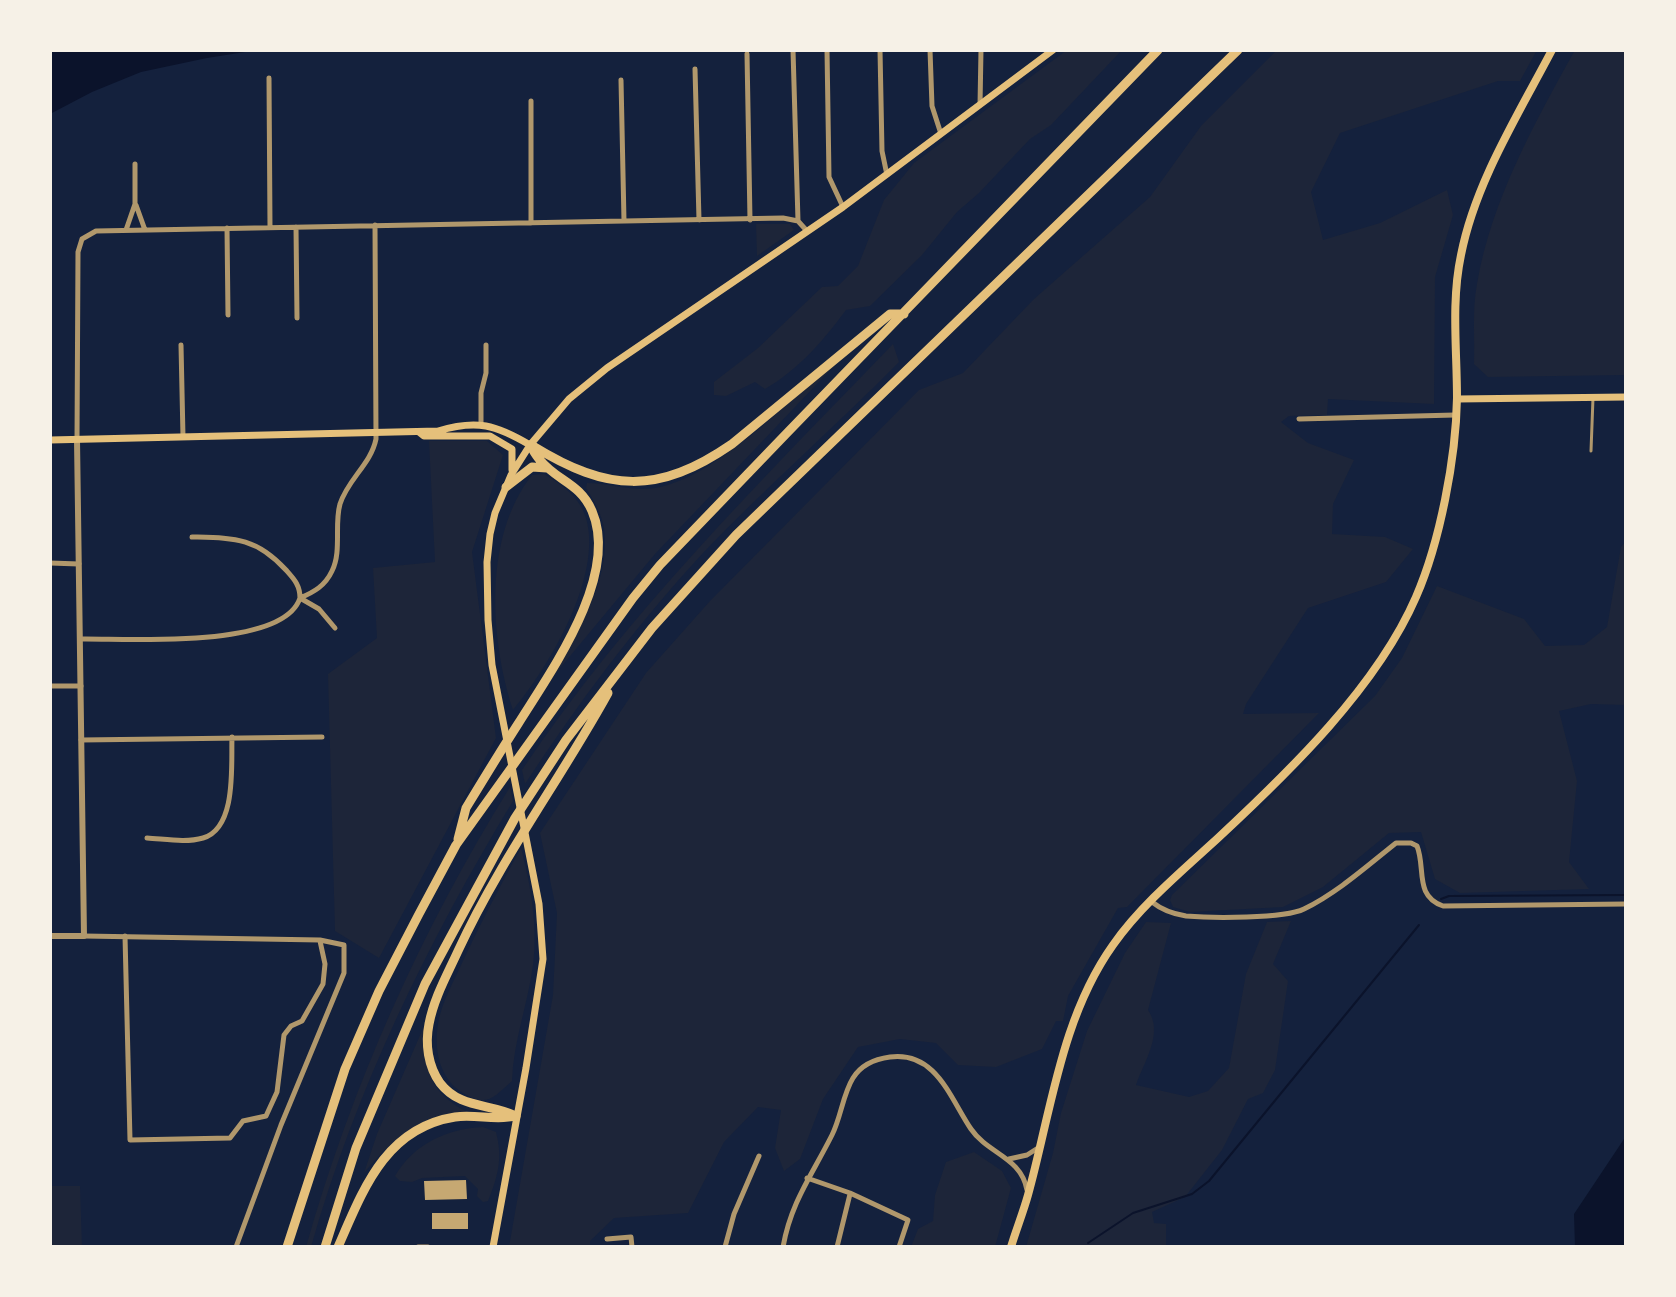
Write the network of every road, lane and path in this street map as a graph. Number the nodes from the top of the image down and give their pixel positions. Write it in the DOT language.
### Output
graph roads {
  1 [pos="793,50"];
  2 [pos="827,50"];
  3 [pos="880,50"];
  4 [pos="930,50"];
  5 [pos="981,50"];
  6 [pos="1053,50"];
  7 [pos="1158,50"];
  8 [pos="1238,50"];
  9 [pos="1552,50"];
  10 [pos="747,54"];
  11 [pos="695,69"];
  12 [pos="269,78"];
  13 [pos="621,80"];
  14 [pos="531,101"];
  15 [pos="980,105"];
  16 [pos="941,134"];
  17 [pos="135,164"];
  18 [pos="887,175"];
  19 [pos="135,204"];
  20 [pos="843,207"];
  21 [pos="699,220"];
  22 [pos="750,220"];
  23 [pos="624,221"];
  24 [pos="798,221"];
  25 [pos="531,223"];
  26 [pos="375,225"];
  27 [pos="270,227"];
  28 [pos="296,227"];
  29 [pos="227,228"];
  30 [pos="126,230"];
  31 [pos="145,230"];
  32 [pos="807,231"];
  33 [pos="904,314"];
  34 [pos="228,315"];
  35 [pos="297,318"];
  36 [pos="181,345"];
  37 [pos="486,345"];
  38 [pos="1626,397"];
  39 [pos="1593,398"];
  40 [pos="1457,399"];
  41 [pos="1455,415"];
  42 [pos="1299,419"];
  43 [pos="481,425"];
  44 [pos="418,431"];
  45 [pos="377,432"];
  46 [pos="183,438"];
  47 [pos="50,440"];
  48 [pos="77,440"];
  49 [pos="530,445"];
  50 [pos="1591,451"];
  51 [pos="550,469"];
  52 [pos="511,475"];
  53 [pos="506,487"];
  54 [pos="192,537"];
  55 [pos="50,563"];
  56 [pos="79,564"];
  57 [pos="300,598"];
  58 [pos="335,628"];
  59 [pos="80,639"];
  60 [pos="622,667"];
  61 [pos="50,686"];
  62 [pos="81,686"];
  63 [pos="232,737"];
  64 [pos="322,737"];
  65 [pos="81,740"];
  66 [pos="147,838"];
  67 [pos="456,845"];
  68 [pos="1152,902"];
  69 [pos="1626,904"];
  70 [pos="50,936"];
  71 [pos="84,936"];
  72 [pos="125,936"];
  73 [pos="320,940"];
  74 [pos="516,1116"];
  75 [pos="1038,1148"];
  76 [pos="759,1156"];
  77 [pos="1008,1159"];
  78 [pos="807,1178"];
  79 [pos="850,1193"];
  80 [pos="1028,1195"];
  81 [pos="607,1239"];
  82 [pos="236,1247"];
  83 [pos="287,1247"];
  84 [pos="325,1247"];
  85 [pos="338,1247"];
  86 [pos="418,1247"];
  87 [pos="428,1247"];
  88 [pos="493,1247"];
  89 [pos="632,1247"];
  90 [pos="725,1247"];
  91 [pos="783,1247"];
  92 [pos="837,1247"];
  93 [pos="899,1247"];
  94 [pos="1011,1247"];
  1 -- 24 [label="street"];
  2 -- 20 [label="street"];
  3 -- 18 [label="street"];
  4 -- 16 [label="street"];
  5 -- 15 [label="street"];
  6 -- 15 [label="main road"];
  7 -- 33 [label="highway"];
  8 -- 60 [label="highway"];
  9 -- 40 [label="main road"];
  10 -- 22 [label="street"];
  11 -- 21 [label="street"];
  12 -- 27 [label="street"];
  13 -- 23 [label="street"];
  14 -- 25 [label="street"];
  15 -- 16 [label="main road"];
  16 -- 18 [label="main road"];
  17 -- 19 [label="street"];
  18 -- 20 [label="main road"];
  19 -- 30 [label="street"];
  19 -- 31 [label="street"];
  20 -- 32 [label="main road"];
  21 -- 22 [label="street"];
  21 -- 23 [label="street"];
  22 -- 24 [label="street"];
  23 -- 25 [label="street"];
  24 -- 32 [label="street"];
  25 -- 26 [label="street"];
  26 -- 28 [label="street"];
  26 -- 45 [label="street"];
  27 -- 28 [label="street"];
  27 -- 29 [label="street"];
  28 -- 35 [label="street"];
  29 -- 31 [label="street"];
  29 -- 34 [label="street"];
  30 -- 31 [label="street"];
  30 -- 48 [label="street"];
  32 -- 49 [label="main road"];
  33 -- 49 [label="highway"];
  33 -- 67 [label="highway"];
  36 -- 46 [label="street"];
  37 -- 43 [label="street"];
  38 -- 39 [label="main road"];
  39 -- 40 [label="main road"];
  39 -- 50 [label="lane"];
  40 -- 41 [label="main road"];
  41 -- 42 [label="street"];
  41 -- 68 [label="main road"];
  43 -- 44 [label="main road"];
  43 -- 49 [label="main road"];
  44 -- 45 [label="main road"];
  44 -- 52 [label="main road"];
  45 -- 46 [label="main road"];
  45 -- 57 [label="street"];
  46 -- 48 [label="main road"];
  47 -- 48 [label="main road"];
  48 -- 56 [label="street"];
  49 -- 51 [label="highway"];
  49 -- 52 [label="main road"];
  51 -- 53 [label="highway"];
  51 -- 67 [label="highway"];
  52 -- 53 [label="main road"];
  53 -- 74 [label="main road"];
  54 -- 57 [label="street"];
  55 -- 56 [label="street"];
  56 -- 59 [label="street"];
  57 -- 58 [label="street"];
  57 -- 59 [label="street"];
  59 -- 62 [label="street"];
  60 -- 74 [label="highway"];
  60 -- 84 [label="highway"];
  61 -- 62 [label="street"];
  62 -- 65 [label="street"];
  63 -- 64 [label="street"];
  63 -- 65 [label="street"];
  63 -- 66 [label="street"];
  65 -- 71 [label="street"];
  67 -- 83 [label="highway"];
  68 -- 69 [label="street"];
  68 -- 75 [label="main road"];
  70 -- 71 [label="street"];
  71 -- 72 [label="street"];
  72 -- 73 [label="street"];
  72 -- 73 [label="street"];
  73 -- 82 [label="street"];
  74 -- 85 [label="highway"];
  74 -- 88 [label="main road"];
  75 -- 77 [label="street"];
  75 -- 80 [label="main road"];
  76 -- 90 [label="street"];
  77 -- 78 [label="street"];
  77 -- 80 [label="street"];
  78 -- 79 [label="street"];
  78 -- 91 [label="street"];
  79 -- 92 [label="street"];
  79 -- 93 [label="street"];
  80 -- 94 [label="main road"];
  81 -- 89 [label="street"];
  86 -- 87 [label="street"];
}
